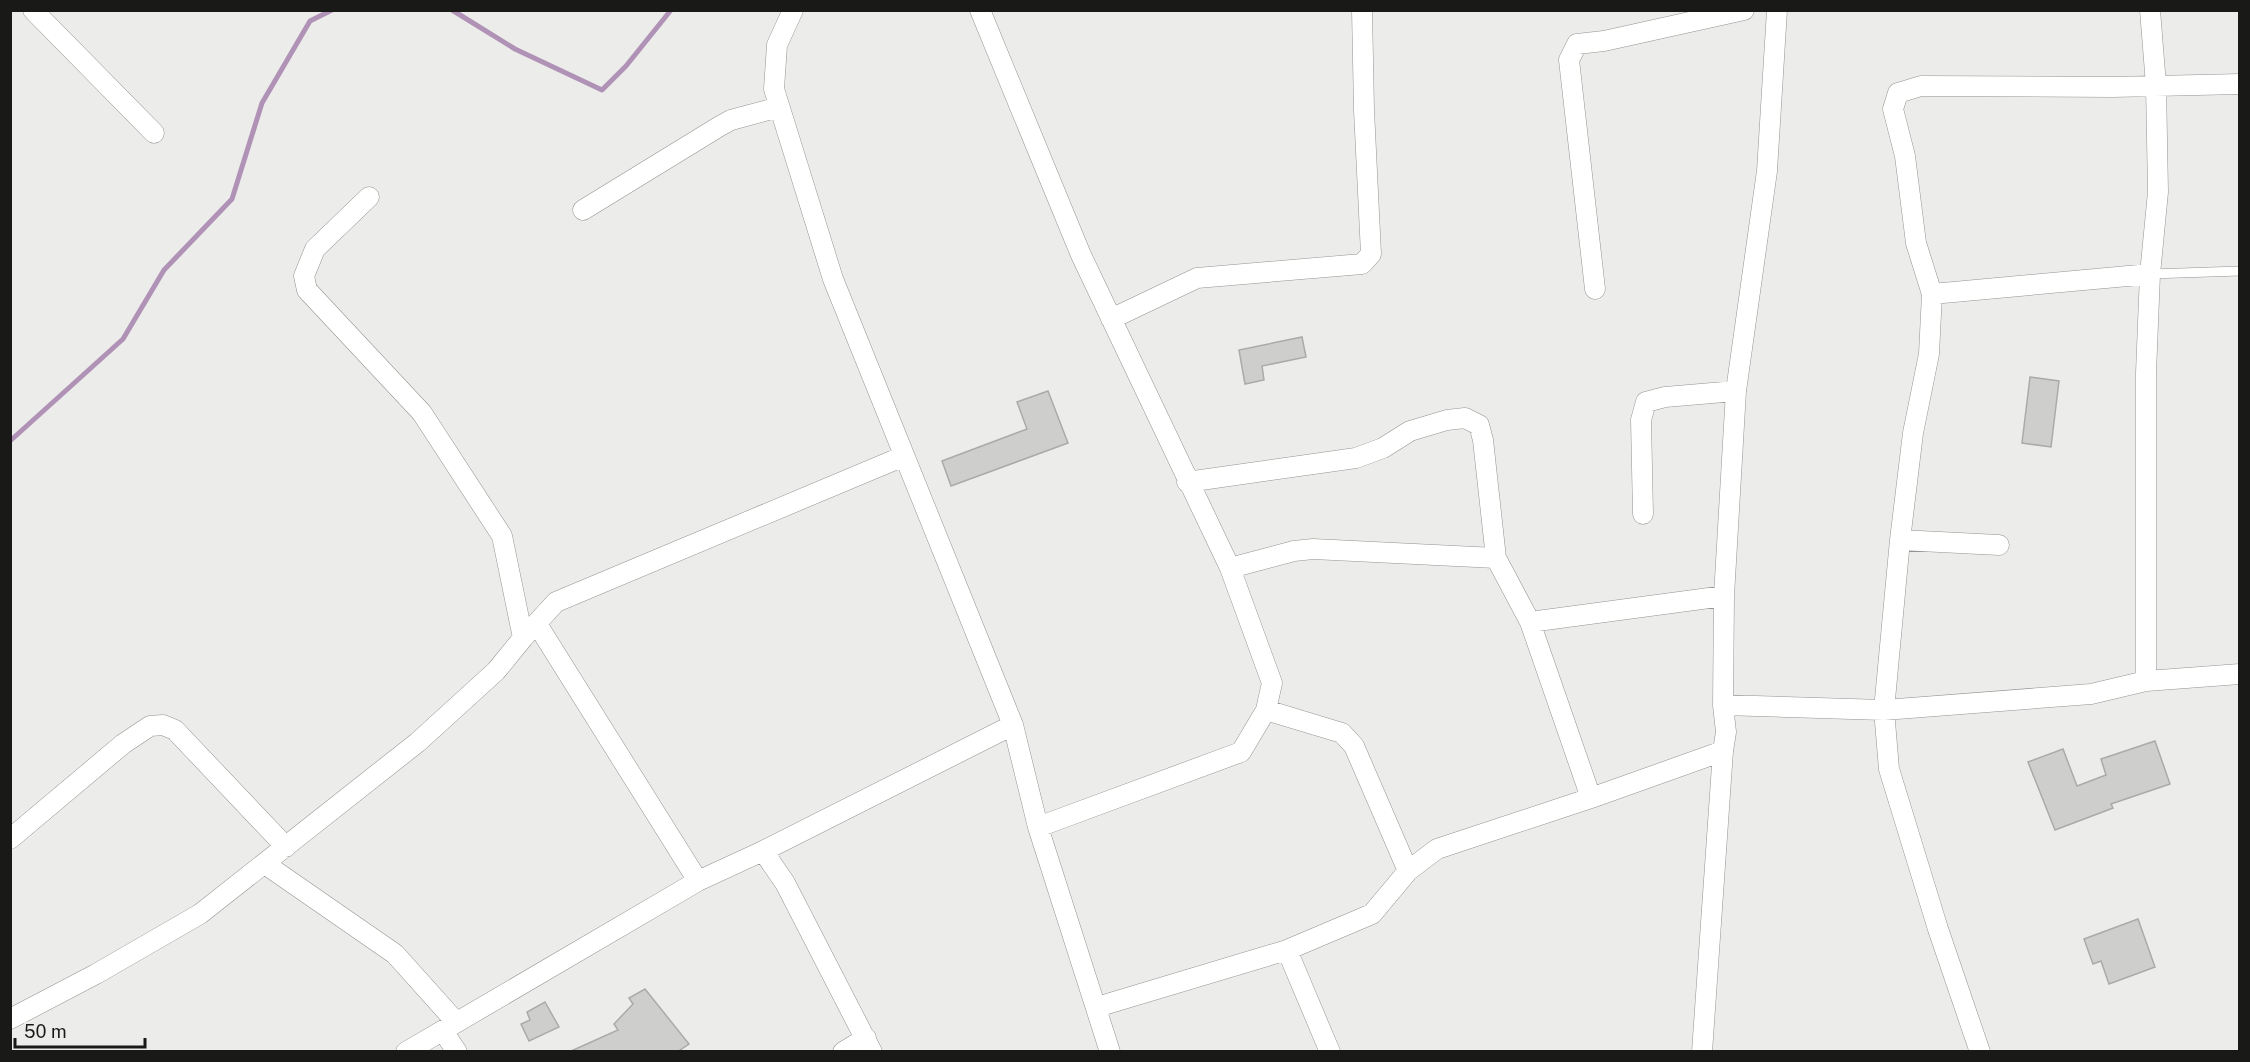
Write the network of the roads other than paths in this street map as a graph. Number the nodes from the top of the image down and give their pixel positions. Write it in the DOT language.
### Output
graph roads {
  1 [pos="33,10"];
  2 [pos="792,10"];
  3 [pos="981,10"];
  4 [pos="1362,10"];
  5 [pos="1744,10"];
  6 [pos="1777,10"];
  7 [pos="2150,10"];
  8 [pos="2240,84"];
  9 [pos="2156,86"];
  10 [pos="779,107"];
  11 [pos="154,133"];
  12 [pos="369,197"];
  13 [pos="583,210"];
  14 [pos="2240,271"];
  15 [pos="2150,274"];
  16 [pos="1595,289"];
  17 [pos="1932,294"];
  18 [pos="1111,319"];
  19 [pos="1736,391"];
  20 [pos="904,456"];
  21 [pos="1187,482"];
  22 [pos="1643,514"];
  23 [pos="1900,540"];
  24 [pos="1999,545"];
  25 [pos="1496,558"];
  26 [pos="1230,568"];
  27 [pos="1724,596"];
  28 [pos="1530,622"];
  29 [pos="530,631"];
  30 [pos="2240,674"];
  31 [pos="2146,681"];
  32 [pos="1723,705"];
  33 [pos="1266,710"];
  34 [pos="1884,710"];
  35 [pos="1013,725"];
  36 [pos="1723,752"];
  37 [pos="1591,798"];
  38 [pos="1038,827"];
  39 [pos="10,839"];
  40 [pos="286,847"];
  41 [pos="763,851"];
  42 [pos="265,864"];
  43 [pos="1408,872"];
  44 [pos="698,880"];
  45 [pos="1287,950"];
  46 [pos="1097,1007"];
  47 [pos="10,1019"];
  48 [pos="450,1027"];
  49 [pos="869,1045"];
  50 [pos="406,1052"];
  51 [pos="457,1052"];
  52 [pos="843,1052"];
  53 [pos="1110,1052"];
  54 [pos="1330,1052"];
  55 [pos="1702,1052"];
  56 [pos="1980,1052"];
  1 -- 11 [label="street"];
  2 -- 10 [label="street"];
  3 -- 18 [label="street"];
  4 -- 18 [label="street"];
  5 -- 16 [label="street"];
  6 -- 19 [label="street"];
  7 -- 9 [label="street"];
  8 -- 9 [label="street"];
  9 -- 15 [label="street"];
  9 -- 17 [label="street"];
  10 -- 13 [label="street"];
  10 -- 20 [label="street"];
  12 -- 29 [label="street"];
  14 -- 15 [label="lane"];
  15 -- 17 [label="street"];
  15 -- 31 [label="street"];
  17 -- 23 [label="street"];
  18 -- 21 [label="street"];
  19 -- 22 [label="street"];
  19 -- 27 [label="street"];
  20 -- 29 [label="street"];
  20 -- 35 [label="street"];
  21 -- 25 [label="street"];
  21 -- 26 [label="street"];
  23 -- 24 [label="street"];
  23 -- 34 [label="street"];
  25 -- 26 [label="street"];
  25 -- 28 [label="street"];
  26 -- 33 [label="street"];
  27 -- 28 [label="street"];
  27 -- 32 [label="street"];
  28 -- 37 [label="street"];
  29 -- 40 [label="street"];
  29 -- 44 [label="street"];
  30 -- 31 [label="street"];
  31 -- 34 [label="street"];
  32 -- 34 [label="street"];
  32 -- 36 [label="street"];
  33 -- 38 [label="street"];
  33 -- 43 [label="street"];
  34 -- 56 [label="street"];
  35 -- 38 [label="street"];
  35 -- 41 [label="street"];
  36 -- 37 [label="street"];
  36 -- 55 [label="street"];
  37 -- 43 [label="street"];
  38 -- 46 [label="street"];
  39 -- 40 [label="street"];
  40 -- 42 [label="street"];
  41 -- 44 [label="street"];
  41 -- 49 [label="street"];
  42 -- 47 [label="street"];
  42 -- 48 [label="street"];
  43 -- 45 [label="street"];
  44 -- 48 [label="street"];
  45 -- 46 [label="street"];
  45 -- 54 [label="street"];
  46 -- 53 [label="street"];
  48 -- 50 [label="street"];
  48 -- 51 [label="street"];
  49 -- 52 [label="street"];
}
